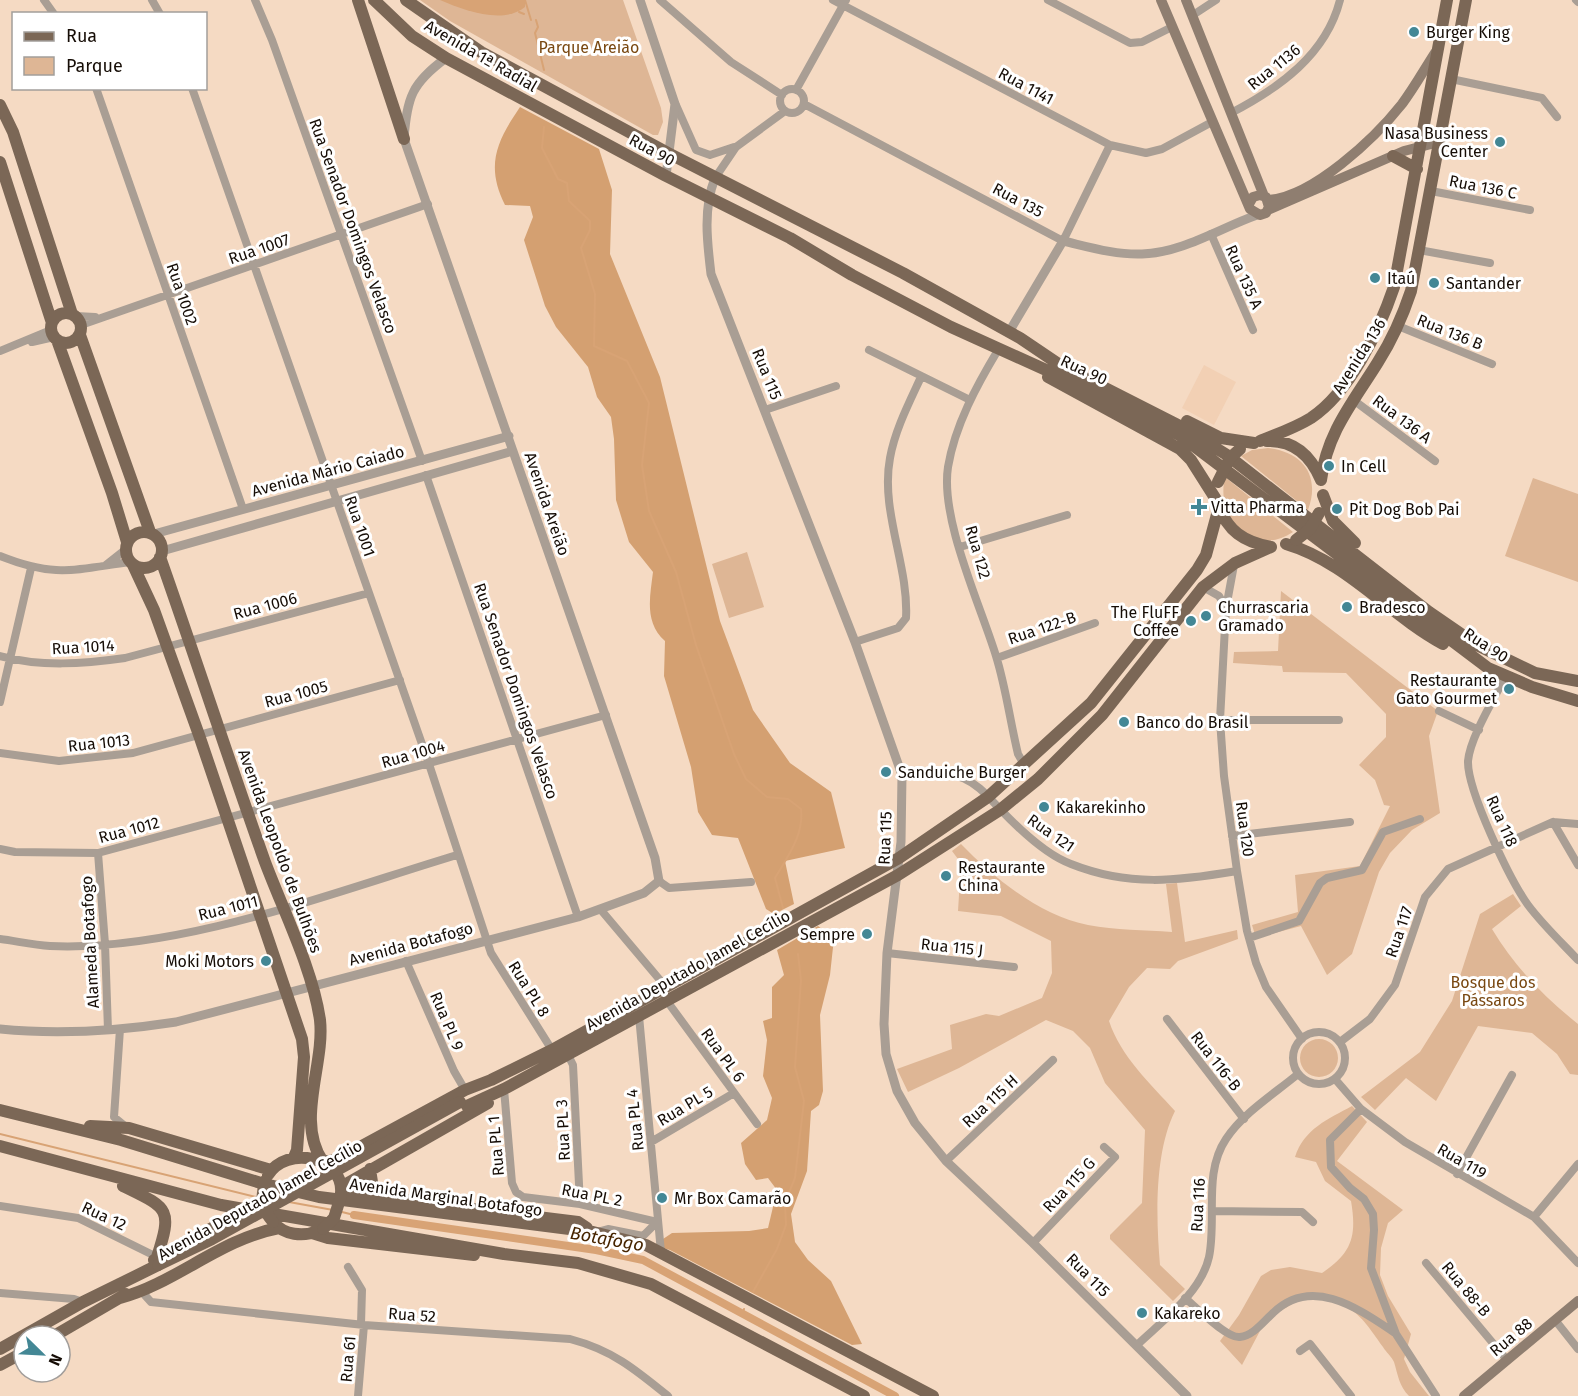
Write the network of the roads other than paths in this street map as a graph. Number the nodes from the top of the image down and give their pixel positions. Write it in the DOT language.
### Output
graph roads {
  1 [pos="255,0"];
  2 [pos="358,0"];
  3 [pos="374,0"];
  4 [pos="406,0"];
  5 [pos="640,0"];
  6 [pos="660,0"];
  7 [pos="832,0"];
  8 [pos="1048,0"];
  9 [pos="1161,0"];
  10 [pos="1186,0"];
  11 [pos="1216,0"];
  12 [pos="1340,0"];
  13 [pos="1448,0"];
  14 [pos="1466,0"];
  15 [pos="844,3"];
  16 [pos="1193,15"];
  17 [pos="1443,22"];
  18 [pos="1172,27"];
  19 [pos="1437,51"];
  20 [pos="446,58"];
  21 [pos="1450,79"];
  22 [pos="549,89"];
  23 [pos="97,90"];
  24 [pos="193,90"];
  25 [pos="796,90"];
  26 [pos="782,95"];
  27 [pos="1446,100"];
  28 [pos="675,104"];
  29 [pos="804,104"];
  30 [pos="0,105"];
  31 [pos="785,111"];
  32 [pos="547,112"];
  33 [pos="1231,113"];
  34 [pos="1557,117"];
  35 [pos="1212,122"];
  36 [pos="404,139"];
  37 [pos="1439,142"];
  38 [pos="1110,145"];
  39 [pos="1422,145"];
  40 [pos="736,147"];
  41 [pos="668,153"];
  42 [pos="1393,156"];
  43 [pos="0,162"];
  44 [pos="1417,169"];
  45 [pos="666,176"];
  46 [pos="715,178"];
  47 [pos="1431,191"];
  48 [pos="708,196"];
  49 [pos="1266,202"];
  50 [pos="428,204"];
  51 [pos="1252,209"];
  52 [pos="1530,210"];
  53 [pos="342,234"];
  54 [pos="1211,234"];
  55 [pos="1063,241"];
  56 [pos="1419,250"];
  57 [pos="1490,263"];
  58 [pos="254,265"];
  59 [pos="168,295"];
  60 [pos="77,322"];
  61 [pos="1398,326"];
  62 [pos="1253,330"];
  63 [pos="54,332"];
  64 [pos="1014,335"];
  65 [pos="869,350"];
  66 [pos="998,350"];
  67 [pos="0,351"];
  68 [pos="1031,363"];
  69 [pos="1492,364"];
  70 [pos="921,377"];
  71 [pos="836,386"];
  72 [pos="1352,399"];
  73 [pos="970,400"];
  74 [pos="765,410"];
  75 [pos="509,436"];
  76 [pos="1257,442"];
  77 [pos="513,451"];
  78 [pos="422,461"];
  79 [pos="1435,461"];
  80 [pos="426,475"];
  81 [pos="1322,480"];
  82 [pos="332,486"];
  83 [pos="1323,495"];
  84 [pos="336,500"];
  85 [pos="1218,504"];
  86 [pos="243,509"];
  87 [pos="1067,515"];
  88 [pos="152,533"];
  89 [pos="1291,542"];
  90 [pos="960,547"];
  91 [pos="1271,547"];
  92 [pos="161,554"];
  93 [pos="129,555"];
  94 [pos="0,556"];
  95 [pos="1235,563"];
  96 [pos="105,566"];
  97 [pos="31,568"];
  98 [pos="1203,587"];
  99 [pos="369,593"];
  100 [pos="1226,608"];
  101 [pos="1095,623"];
  102 [pos="190,640"];
  103 [pos="855,642"];
  104 [pos="167,646"];
  105 [pos="0,656"];
  106 [pos="10,658"];
  107 [pos="997,658"];
  108 [pos="1509,660"];
  109 [pos="1488,668"];
  110 [pos="1505,677"];
  111 [pos="399,680"];
  112 [pos="1578,681"];
  113 [pos="1578,701"];
  114 [pos="0,702"];
  115 [pos="1439,711"];
  116 [pos="606,715"];
  117 [pos="1221,720"];
  118 [pos="1339,720"];
  119 [pos="219,728"];
  120 [pos="1479,730"];
  121 [pos="199,735"];
  122 [pos="519,737"];
  123 [pos="0,753"];
  124 [pos="429,764"];
  125 [pos="1025,766"];
  126 [pos="902,774"];
  127 [pos="988,797"];
  128 [pos="1000,810"];
  129 [pos="248,813"];
  130 [pos="227,818"];
  131 [pos="1420,819"];
  132 [pos="1350,822"];
  133 [pos="1553,822"];
  134 [pos="1578,824"];
  135 [pos="1232,836"];
  136 [pos="1497,846"];
  137 [pos="0,849"];
  138 [pos="98,853"];
  139 [pos="457,855"];
  140 [pos="899,858"];
  141 [pos="1578,865"];
  142 [pos="1237,871"];
  143 [pos="898,875"];
  144 [pos="659,881"];
  145 [pos="750,882"];
  146 [pos="282,907"];
  147 [pos="601,910"];
  148 [pos="260,914"];
  149 [pos="579,917"];
  150 [pos="1249,938"];
  151 [pos="0,939"];
  152 [pos="488,939"];
  153 [pos="105,944"];
  154 [pos="887,953"];
  155 [pos="1578,960"];
  156 [pos="406,961"];
  157 [pos="1014,967"];
  158 [pos="312,986"];
  159 [pos="665,986"];
  160 [pos="288,993"];
  161 [pos="667,1001"];
  162 [pos="639,1016"];
  163 [pos="1167,1019"];
  164 [pos="0,1029"];
  165 [pos="120,1029"];
  166 [pos="108,1030"];
  167 [pos="1302,1039"];
  168 [pos="1340,1042"];
  169 [pos="552,1050"];
  170 [pos="568,1055"];
  171 [pos="1053,1060"];
  172 [pos="1298,1074"];
  173 [pos="1512,1075"];
  174 [pos="1335,1079"];
  175 [pos="491,1080"];
  176 [pos="504,1089"];
  177 [pos="465,1090"];
  178 [pos="734,1093"];
  179 [pos="463,1104"];
  180 [pos="1361,1109"];
  181 [pos="0,1110"];
  182 [pos="1244,1119"];
  183 [pos="53,1122"];
  184 [pos="758,1124"];
  185 [pos="129,1128"];
  186 [pos="651,1142"];
  187 [pos="0,1146"];
  188 [pos="1104,1147"];
  189 [pos="294,1157"];
  190 [pos="946,1161"];
  191 [pos="323,1162"];
  192 [pos="1578,1164"];
  193 [pos="370,1169"];
  194 [pos="1457,1174"];
  195 [pos="101,1175"];
  196 [pos="268,1175"];
  197 [pos="341,1192"];
  198 [pos="379,1196"];
  199 [pos="523,1197"];
  200 [pos="260,1201"];
  201 [pos="580,1204"];
  202 [pos="0,1206"];
  203 [pos="1212,1211"];
  204 [pos="1534,1217"];
  205 [pos="657,1222"];
  206 [pos="1313,1222"];
  207 [pos="276,1225"];
  208 [pos="317,1231"];
  209 [pos="595,1233"];
  210 [pos="1033,1243"];
  211 [pos="661,1252"];
  212 [pos="504,1254"];
  213 [pos="157,1261"];
  214 [pos="1426,1263"];
  215 [pos="1578,1263"];
  216 [pos="348,1267"];
  217 [pos="142,1292"];
  218 [pos="0,1293"];
  219 [pos="120,1298"];
  220 [pos="1185,1298"];
  221 [pos="1578,1301"];
  222 [pos="83,1302"];
  223 [pos="1555,1320"];
  224 [pos="363,1325"];
  225 [pos="72,1326"];
  226 [pos="1396,1334"];
  227 [pos="1137,1345"];
  228 [pos="0,1349"];
  229 [pos="1578,1349"];
  230 [pos="1300,1351"];
  231 [pos="1507,1360"];
  232 [pos="358,1396"];
  233 [pos="668,1396"];
  234 [pos="864,1396"];
  235 [pos="933,1396"];
  236 [pos="1187,1396"];
  237 [pos="1351,1396"];
  238 [pos="1436,1396"];
  239 [pos="1464,1396"];
  1 -- 53 [label="street, Rua Senador Domingos Velasco"];
  2 -- 36 [label="main road"];
  3 -- 20 [label="main road, Avenida 1ª Radial"];
  4 -- 22 [label="main road, Avenida 1ª Radial"];
  5 -- 28 [label="street"];
  6 -- 26 [label="street"];
  7 -- 15 [label="street, Rua 1141"];
  8 -- 18 [label="street"];
  9 -- 18 [label="main road"];
  10 -- 16 [label="main road"];
  11 -- 16 [label="street"];
  12 -- 33 [label="street, Rua 1136"];
  13 -- 17 [label="main road, Avenida 136"];
  14 -- 21 [label="main road, Avenida 136"];
  15 -- 25 [label="street"];
  15 -- 38 [label="street, Rua 1141"];
  16 -- 33 [label="main road"];
  17 -- 19 [label="main road, Avenida 136"];
  17 -- 27 [label="main road"];
  18 -- 35 [label="main road"];
  19 -- 39 [label="main road, Avenida 136"];
  19 -- 49 [label="main road"];
  20 -- 32 [label="main road, Avenida 1ª Radial"];
  20 -- 36 [label="street"];
  21 -- 27 [label="main road, Avenida 136"];
  21 -- 34 [label="street"];
  22 -- 41 [label="main road, Rua 90"];
  23 -- 59 [label="street, Rua 1002"];
  24 -- 58 [label="street, Rua 1001"];
  25 -- 26 [label="street"];
  25 -- 29 [label="street"];
  26 -- 31 [label="street"];
  27 -- 37 [label="main road, Avenida 136"];
  28 -- 40 [label="street"];
  28 -- 41 [label="street"];
  29 -- 31 [label="street"];
  29 -- 55 [label="street, Rua 135"];
  30 -- 60 [label="main road"];
  31 -- 40 [label="street"];
  32 -- 45 [label="main road, Rua 90"];
  33 -- 49 [label="main road"];
  35 -- 38 [label="street, Rua 1141"];
  35 -- 51 [label="main road"];
  36 -- 50 [label="street, Avenida Areião"];
  37 -- 39 [label="main road"];
  37 -- 47 [label="main road, Avenida 136"];
  38 -- 55 [label="street"];
  39 -- 42 [label="main road"];
  39 -- 44 [label="main road, Avenida 136"];
  40 -- 46 [label="street"];
  41 -- 45 [label="street"];
  41 -- 46 [label="main road, Rua 90"];
  42 -- 44 [label="main road"];
  42 -- 49 [label="main road"];
  43 -- 63 [label="main road"];
  44 -- 76 [label="main road, Avenida 136"];
  45 -- 48 [label="main road, Rua 90"];
  46 -- 48 [label="street, Rua 115"];
  46 -- 64 [label="main road, Rua 90"];
  47 -- 52 [label="street, Rua 136 C"];
  47 -- 56 [label="main road, Avenida 136"];
  48 -- 66 [label="main road, Rua 90"];
  48 -- 74 [label="street, Rua 115"];
  49 -- 51 [label="main road"];
  49 -- 51 [label="main road"];
  50 -- 53 [label="street, Rua 1007"];
  50 -- 75 [label="street, Avenida Areião"];
  51 -- 54 [label="street, Rua 135"];
  53 -- 58 [label="street, Rua 1007"];
  53 -- 78 [label="street, Rua Senador Domingos Velasco"];
  54 -- 55 [label="street, Rua 135"];
  54 -- 62 [label="street, Rua 135 A"];
  55 -- 64 [label="street"];
  56 -- 57 [label="street"];
  56 -- 61 [label="main road, Avenida 136"];
  58 -- 59 [label="street, Rua 1007"];
  58 -- 82 [label="street, Rua 1001"];
  59 -- 60 [label="street, Rua 1007"];
  59 -- 86 [label="street, Rua 1002"];
  60 -- 63 [label="main road"];
  60 -- 63 [label="main road"];
  60 -- 88 [label="main road"];
  61 -- 69 [label="street, Rua 136 B"];
  61 -- 72 [label="main road, Avenida 136"];
  63 -- 67 [label="street"];
  63 -- 93 [label="main road"];
  64 -- 76 [label="main road"];
  64 -- 108 [label="main road, Rua 90"];
  65 -- 70 [label="street"];
  66 -- 68 [label="main road, Rua 90"];
  66 -- 73 [label="street, Rua 122"];
  68 -- 85 [label="main road"];
  68 -- 109 [label="main road, Rua 90"];
  70 -- 73 [label="street"];
  70 -- 103 [label="street"];
  71 -- 74 [label="street"];
  72 -- 79 [label="street, Rua 136 A"];
  72 -- 81 [label="main road, Avenida 136"];
  73 -- 90 [label="street, Rua 122"];
  74 -- 103 [label="street, Rua 115"];
  75 -- 77 [label="street, Avenida Areião"];
  75 -- 78 [label="street, Avenida Mário Caiado"];
  76 -- 81 [label="main road"];
  76 -- 85 [label="main road, bridge"];
  77 -- 80 [label="street, Avenida Mário Caiado"];
  77 -- 116 [label="street, Avenida Areião"];
  78 -- 82 [label="street, Avenida Mário Caiado"];
  80 -- 84 [label="street, Avenida Mário Caiado"];
  80 -- 122 [label="street, Rua Senador Domingos Velasco"];
  81 -- 83 [label="main road"];
  82 -- 84 [label="street, Rua 1001"];
  82 -- 86 [label="street, Avenida Mário Caiado"];
  83 -- 89 [label="main road, bridge"];
  83 -- 108 [label="main road"];
  84 -- 92 [label="street, Avenida Mário Caiado"];
  84 -- 99 [label="street, Rua 1001"];
  85 -- 91 [label="main road"];
  85 -- 125 [label="main road, Avenida Deputado Jamel Cecílio"];
  86 -- 88 [label="street, Avenida Mário Caiado"];
  87 -- 90 [label="street"];
  88 -- 92 [label="main road"];
  88 -- 93 [label="main road"];
  89 -- 91 [label="main road"];
  89 -- 109 [label="main road"];
  90 -- 107 [label="street, Rua 122"];
  91 -- 95 [label="main road, Avenida Deputado Jamel Cecílio"];
  92 -- 93 [label="main road"];
  92 -- 102 [label="main road, Avenida Leopoldo de Bulhões"];
  93 -- 96 [label="street"];
  93 -- 96 [label="street"];
  93 -- 104 [label="main road"];
  94 -- 97 [label="street"];
  95 -- 98 [label="main road, Avenida Deputado Jamel Cecílio"];
  95 -- 100 [label="street, Rua 120"];
  96 -- 97 [label="street"];
  97 -- 106 [label="street"];
  98 -- 100 [label="street"];
  98 -- 128 [label="main road, Avenida Deputado Jamel Cecílio"];
  99 -- 102 [label="street, Rua 1006"];
  99 -- 111 [label="street, Rua 1001"];
  100 -- 117 [label="street, Rua 120"];
  101 -- 107 [label="street, Rua 122-B"];
  102 -- 104 [label="street, Rua 1006"];
  102 -- 119 [label="main road, Avenida Leopoldo de Bulhões"];
  103 -- 126 [label="street, Rua 115"];
  104 -- 106 [label="street, Rua 1014"];
  104 -- 121 [label="main road"];
  105 -- 106 [label="street, Rua 1014"];
  106 -- 114 [label="street"];
  107 -- 125 [label="street, Rua 122"];
  108 -- 112 [label="main road, Rua 90"];
  109 -- 110 [label="main road, Rua 90"];
  110 -- 113 [label="main road, Rua 90"];
  110 -- 120 [label="street, Rua 118"];
  111 -- 119 [label="street, Rua 1005"];
  111 -- 124 [label="street, Rua 1001"];
  115 -- 120 [label="street"];
  116 -- 122 [label="street, Rua 1004"];
  116 -- 144 [label="street, Avenida Areião"];
  117 -- 118 [label="street"];
  117 -- 135 [label="street, Rua 120"];
  119 -- 121 [label="street, Rua 1005"];
  119 -- 129 [label="main road, Avenida Leopoldo de Bulhões"];
  120 -- 136 [label="street, Rua 118"];
  121 -- 123 [label="street, Rua 1013"];
  121 -- 130 [label="main road"];
  122 -- 124 [label="street, Rua 1004"];
  122 -- 149 [label="street, Rua Senador Domingos Velasco"];
  124 -- 129 [label="street, Rua 1004"];
  124 -- 139 [label="street, Rua 1001"];
  125 -- 127 [label="main road, Avenida Deputado Jamel Cecílio"];
  126 -- 127 [label="street, Rua 121"];
  126 -- 140 [label="street, Rua 115"];
  127 -- 128 [label="street, Rua 121"];
  127 -- 140 [label="main road, Avenida Deputado Jamel Cecílio"];
  128 -- 142 [label="street, Rua 121"];
  128 -- 143 [label="main road, Avenida Deputado Jamel Cecílio"];
  129 -- 130 [label="street, Rua 1004"];
  129 -- 146 [label="main road, Avenida Leopoldo de Bulhões"];
  130 -- 138 [label="street, Rua 1012"];
  130 -- 148 [label="main road"];
  131 -- 150 [label="street"];
  132 -- 135 [label="street"];
  133 -- 134 [label="street"];
  133 -- 136 [label="street, Rua 117"];
  133 -- 141 [label="street"];
  135 -- 142 [label="street, Rua 120"];
  136 -- 155 [label="street, Rua 118"];
  136 -- 168 [label="street, Rua 117"];
  137 -- 138 [label="street, Rua 1012"];
  138 -- 153 [label="street, Alameda Botafogo"];
  139 -- 146 [label="street, Rua 1011"];
  139 -- 152 [label="street, Rua 1001"];
  140 -- 143 [label="street, Rua 115"];
  140 -- 159 [label="main road, Avenida Deputado Jamel Cecílio"];
  142 -- 150 [label="street, Rua 120"];
  143 -- 154 [label="street, Rua 115"];
  143 -- 161 [label="main road, Avenida Deputado Jamel Cecílio"];
  144 -- 145 [label="street"];
  144 -- 147 [label="street, Avenida Botafogo"];
  146 -- 148 [label="street, Rua 1011"];
  146 -- 158 [label="main road, Avenida Leopoldo de Bulhões"];
  147 -- 149 [label="street, Avenida Botafogo"];
  147 -- 159 [label="street"];
  148 -- 153 [label="street, Rua 1011"];
  148 -- 160 [label="main road"];
  149 -- 152 [label="street, Avenida Botafogo"];
  150 -- 167 [label="street, Rua 120"];
  151 -- 153 [label="street, Rua 1011"];
  152 -- 156 [label="street, Avenida Botafogo"];
  152 -- 169 [label="street, Rua PL 8"];
  153 -- 166 [label="street, Alameda Botafogo"];
  154 -- 157 [label="street, Rua 115 J"];
  154 -- 190 [label="street, Rua 115"];
  156 -- 158 [label="street, Avenida Botafogo"];
  156 -- 177 [label="street, Rua PL 9"];
  158 -- 160 [label="street, Avenida Botafogo"];
  158 -- 191 [label="main road, Avenida Leopoldo de Bulhões"];
  159 -- 169 [label="main road, Avenida Deputado Jamel Cecílio"];
  160 -- 165 [label="street, Avenida Botafogo"];
  160 -- 189 [label="main road"];
  161 -- 162 [label="main road, Avenida Deputado Jamel Cecílio"];
  161 -- 178 [label="street, Rua PL 6"];
  162 -- 170 [label="main road, Avenida Deputado Jamel Cecílio"];
  162 -- 186 [label="street, Rua PL 4"];
  163 -- 182 [label="street, Rua 116-B"];
  164 -- 166 [label="street, Avenida Botafogo"];
  165 -- 166 [label="street, Avenida Botafogo"];
  165 -- 185 [label="street"];
  167 -- 168 [label="street"];
  167 -- 172 [label="street"];
  168 -- 174 [label="street"];
  169 -- 175 [label="main road, Avenida Deputado Jamel Cecílio"];
  170 -- 176 [label="main road, Avenida Deputado Jamel Cecílio"];
  170 -- 201 [label="street, Rua PL 3"];
  171 -- 190 [label="street, Rua 115 H"];
  172 -- 174 [label="street"];
  172 -- 182 [label="street, Rua 116"];
  173 -- 194 [label="street"];
  174 -- 180 [label="street, Rua 119"];
  175 -- 177 [label="main road, Avenida Deputado Jamel Cecílio"];
  175 -- 179 [label="main road, Avenida Deputado Jamel Cecílio"];
  176 -- 179 [label="main road, Avenida Deputado Jamel Cecílio"];
  176 -- 193 [label="main road"];
  176 -- 199 [label="street, Rua PL 1"];
  177 -- 191 [label="main road, Avenida Deputado Jamel Cecílio"];
  178 -- 184 [label="street, Rua PL 6"];
  178 -- 186 [label="street, Rua PL 5"];
  179 -- 213 [label="main road, Avenida Deputado Jamel Cecílio, bridge"];
  179 -- 219 [label="main road, Avenida Deputado Jamel Cecílio"];
  180 -- 194 [label="street, Rua 119"];
  180 -- 226 [label="street"];
  181 -- 183 [label="main road, Avenida Marginal Botafogo"];
  182 -- 203 [label="street, Rua 116"];
  183 -- 185 [label="main road"];
  183 -- 209 [label="main road, Avenida Marginal Botafogo"];
  185 -- 196 [label="main road"];
  186 -- 205 [label="street, Rua PL 4"];
  187 -- 195 [label="main road"];
  188 -- 210 [label="street, Rua 115 G"];
  189 -- 191 [label="main road"];
  189 -- 196 [label="main road"];
  190 -- 210 [label="street, Rua 115"];
  191 -- 197 [label="main road"];
  192 -- 204 [label="street"];
  193 -- 197 [label="main road"];
  193 -- 198 [label="main road"];
  194 -- 204 [label="street, Rua 119"];
  195 -- 212 [label="main road"];
  195 -- 213 [label="main road"];
  196 -- 200 [label="main road, bridge"];
  197 -- 198 [label="main road"];
  197 -- 208 [label="main road, bridge"];
  198 -- 209 [label="main road"];
  199 -- 201 [label="street, Rua PL 2"];
  200 -- 207 [label="main road, bridge"];
  200 -- 213 [label="main road, bridge"];
  201 -- 205 [label="street, Rua PL 2"];
  202 -- 213 [label="street, Rua 12"];
  203 -- 206 [label="street"];
  203 -- 220 [label="street, Rua 116"];
  204 -- 215 [label="street, Rua 119"];
  205 -- 209 [label="street"];
  205 -- 211 [label="street, Rua PL 4"];
  207 -- 208 [label="main road"];
  207 -- 217 [label="main road"];
  208 -- 212 [label="main road"];
  209 -- 211 [label="main road, Avenida Marginal Botafogo"];
  210 -- 227 [label="street, Rua 115"];
  211 -- 235 [label="main road, Avenida Marginal Botafogo"];
  212 -- 234 [label="main road"];
  213 -- 222 [label="main road, Avenida Deputado Jamel Cecílio"];
  214 -- 231 [label="street, Rua 88-B"];
  216 -- 224 [label="street, Rua 61"];
  217 -- 219 [label="main road"];
  217 -- 224 [label="street, Rua 52"];
  218 -- 222 [label="street"];
  219 -- 225 [label="main road, Avenida Deputado Jamel Cecílio"];
  220 -- 226 [label="street"];
  220 -- 227 [label="street, Rua 116"];
  221 -- 223 [label="main road, Rua 88"];
  222 -- 228 [label="main road, Avenida Deputado Jamel Cecílio"];
  223 -- 229 [label="street"];
  223 -- 231 [label="main road, Rua 88"];
  224 -- 232 [label="street, Rua 61"];
  224 -- 233 [label="street, Rua 52"];
  226 -- 238 [label="street"];
  227 -- 236 [label="street, Rua 115"];
  230 -- 237 [label="street"];
  231 -- 239 [label="main road, Rua 88"];
}
